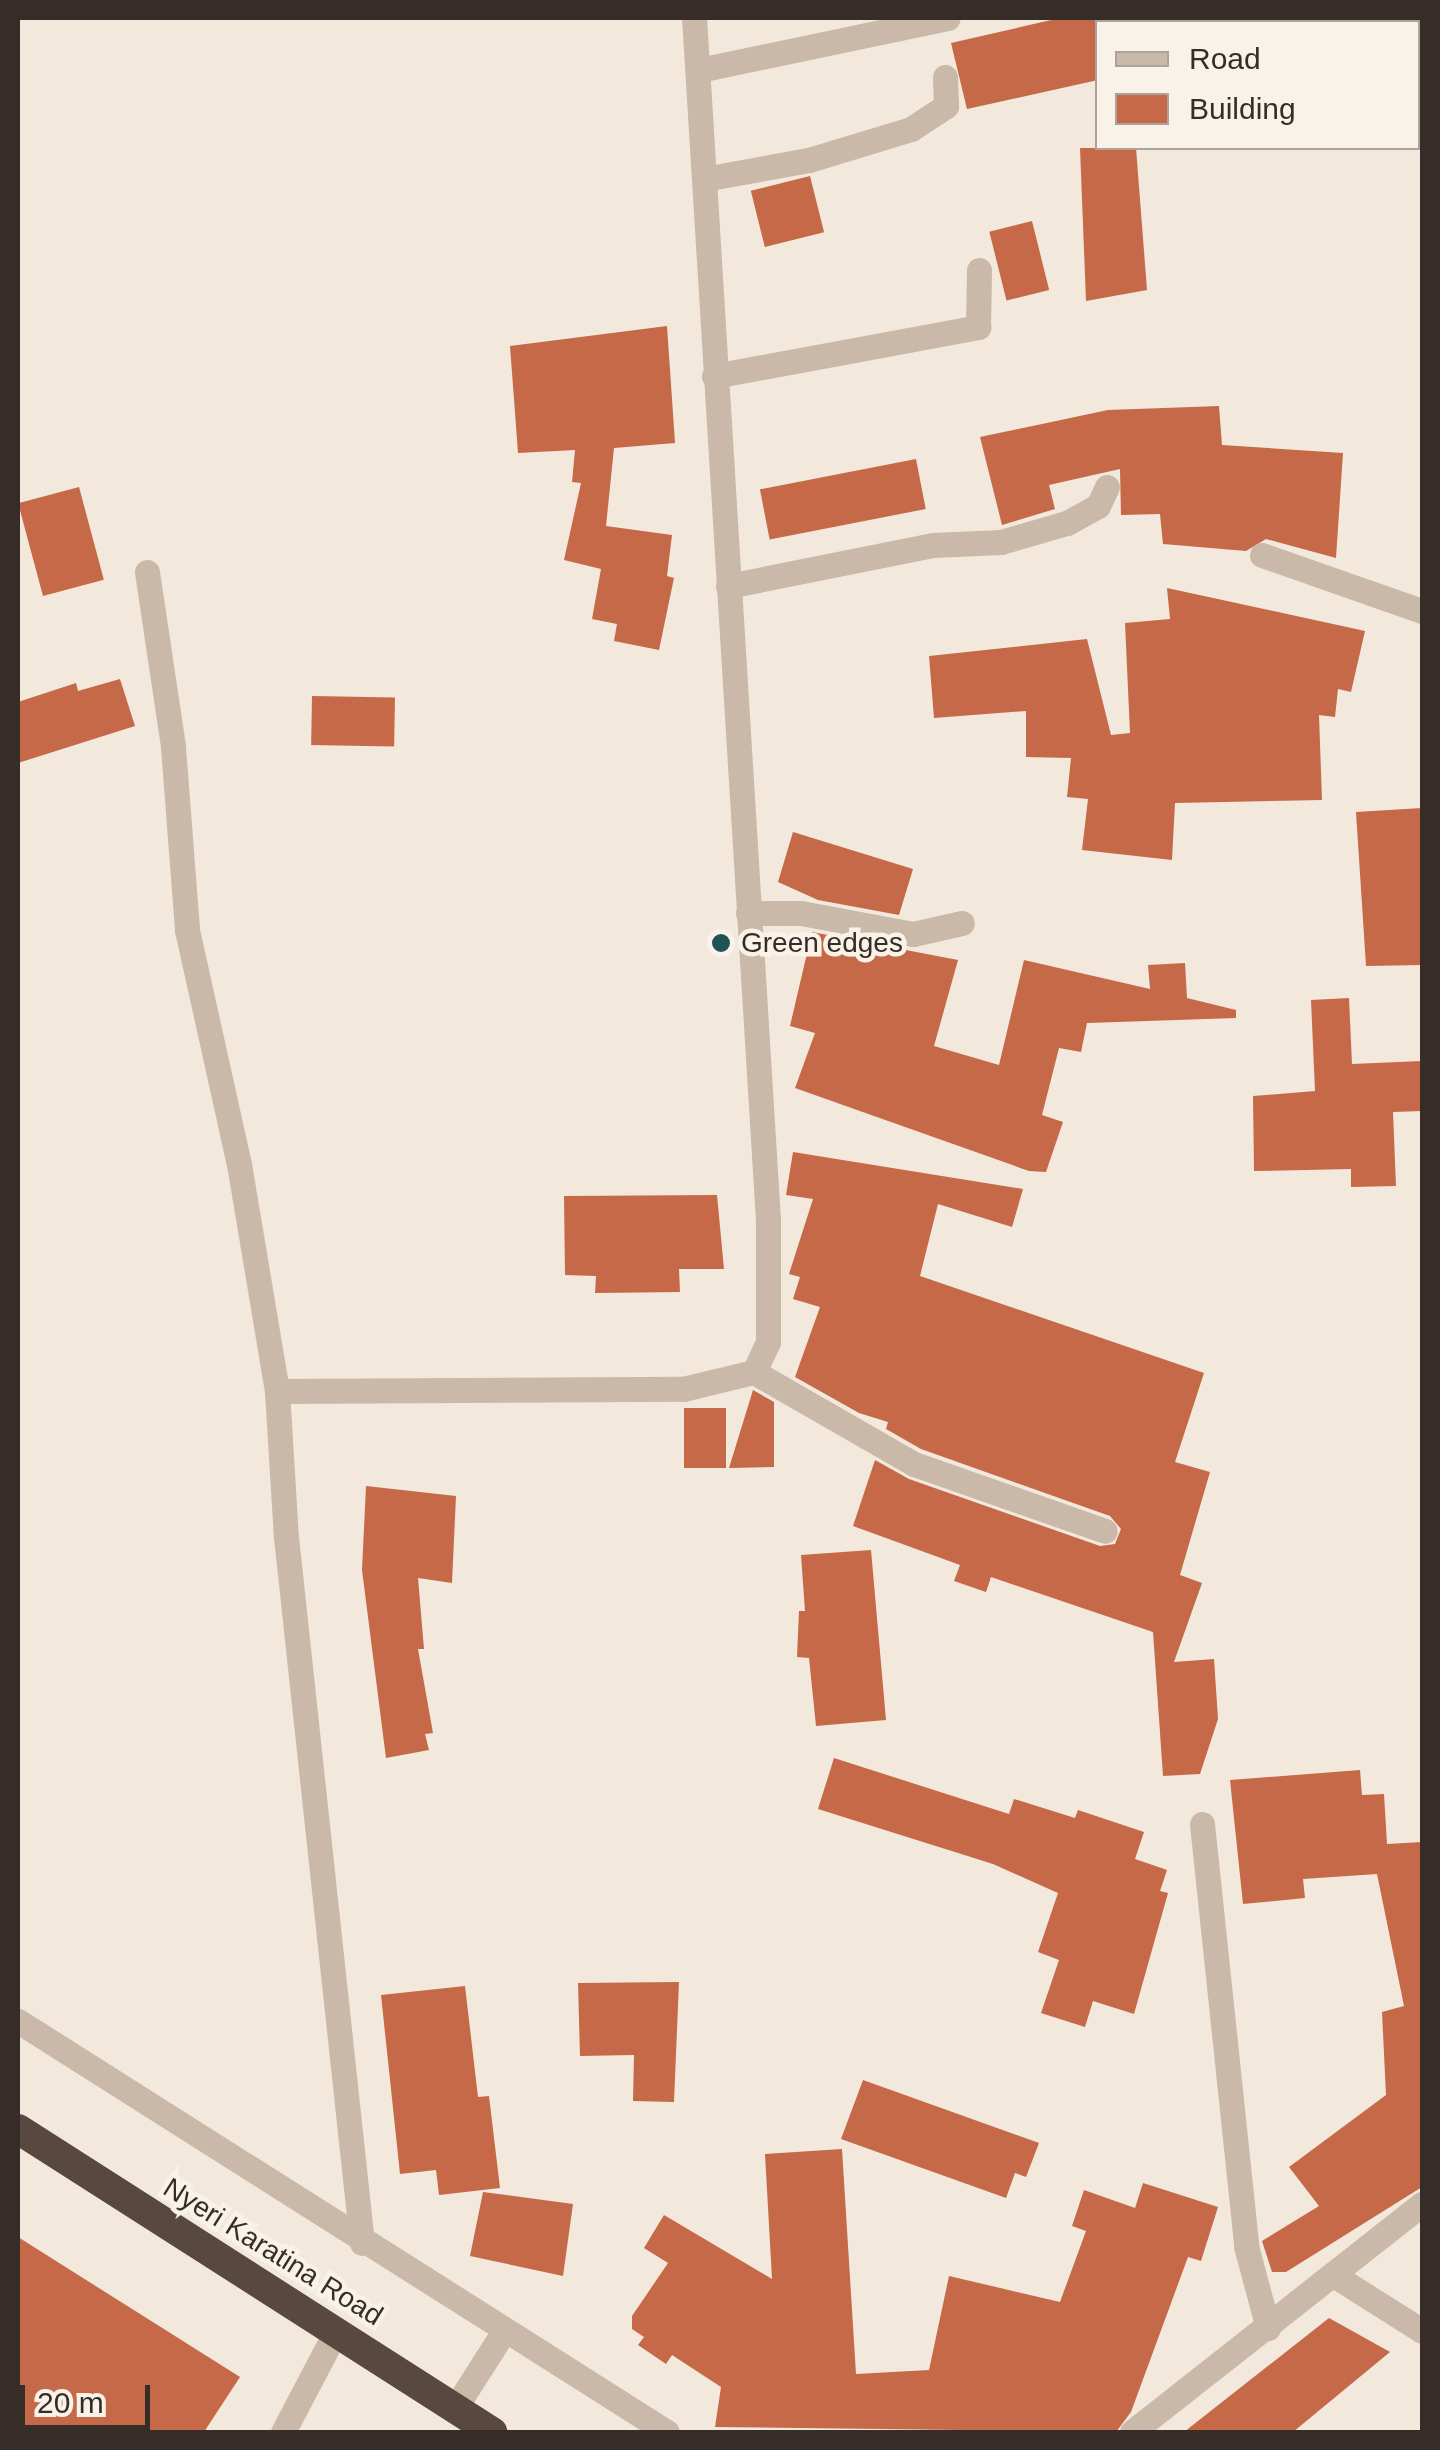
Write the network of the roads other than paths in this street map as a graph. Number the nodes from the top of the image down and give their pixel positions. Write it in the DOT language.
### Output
graph roads {
  1 [pos="694,18"];
  2 [pos="948,18"];
  3 [pos="698,70"];
  4 [pos="945,78"];
  5 [pos="704,179"];
  6 [pos="979,270"];
  7 [pos="714,376"];
  8 [pos="1107,487"];
  9 [pos="1262,555"];
  10 [pos="148,572"];
  11 [pos="728,586"];
  12 [pos="1422,611"];
  13 [pos="748,913"];
  14 [pos="962,923"];
  15 [pos="754,1372"];
  16 [pos="277,1391"];
  17 [pos="1105,1531"];
  18 [pos="1202,1824"];
  19 [pos="18,2021"];
  20 [pos="18,2128"];
  21 [pos="1422,2204"];
  22 [pos="362,2243"];
  23 [pos="1335,2276"];
  24 [pos="1268,2328"];
  25 [pos="336,2331"];
  26 [pos="504,2331"];
  27 [pos="1422,2332"];
  28 [pos="455,2408"];
  29 [pos="282,2432"];
  30 [pos="492,2432"];
  31 [pos="667,2432"];
  32 [pos="1132,2432"];
  1 -- 3 [label="street"];
  2 -- 3 [label="street"];
  3 -- 5 [label="street"];
  4 -- 5 [label="street"];
  5 -- 7 [label="street"];
  6 -- 7 [label="street"];
  7 -- 11 [label="street"];
  8 -- 11 [label="street"];
  9 -- 12 [label="street"];
  10 -- 16 [label="street"];
  11 -- 13 [label="street"];
  13 -- 14 [label="street"];
  13 -- 15 [label="street"];
  15 -- 16 [label="street"];
  15 -- 17 [label="street"];
  16 -- 22 [label="street"];
  18 -- 24 [label="street"];
  19 -- 22 [label="street"];
  20 -- 25 [label="highway, Nyeri Karatina Road"];
  21 -- 23 [label="street"];
  22 -- 26 [label="street"];
  23 -- 24 [label="street"];
  23 -- 27 [label="street"];
  24 -- 32 [label="street"];
  25 -- 28 [label="highway, Nyeri Karatina Road"];
  25 -- 29 [label="street"];
  26 -- 28 [label="street"];
  26 -- 31 [label="street"];
  28 -- 30 [label="highway, Nyeri Karatina Road"];
}
